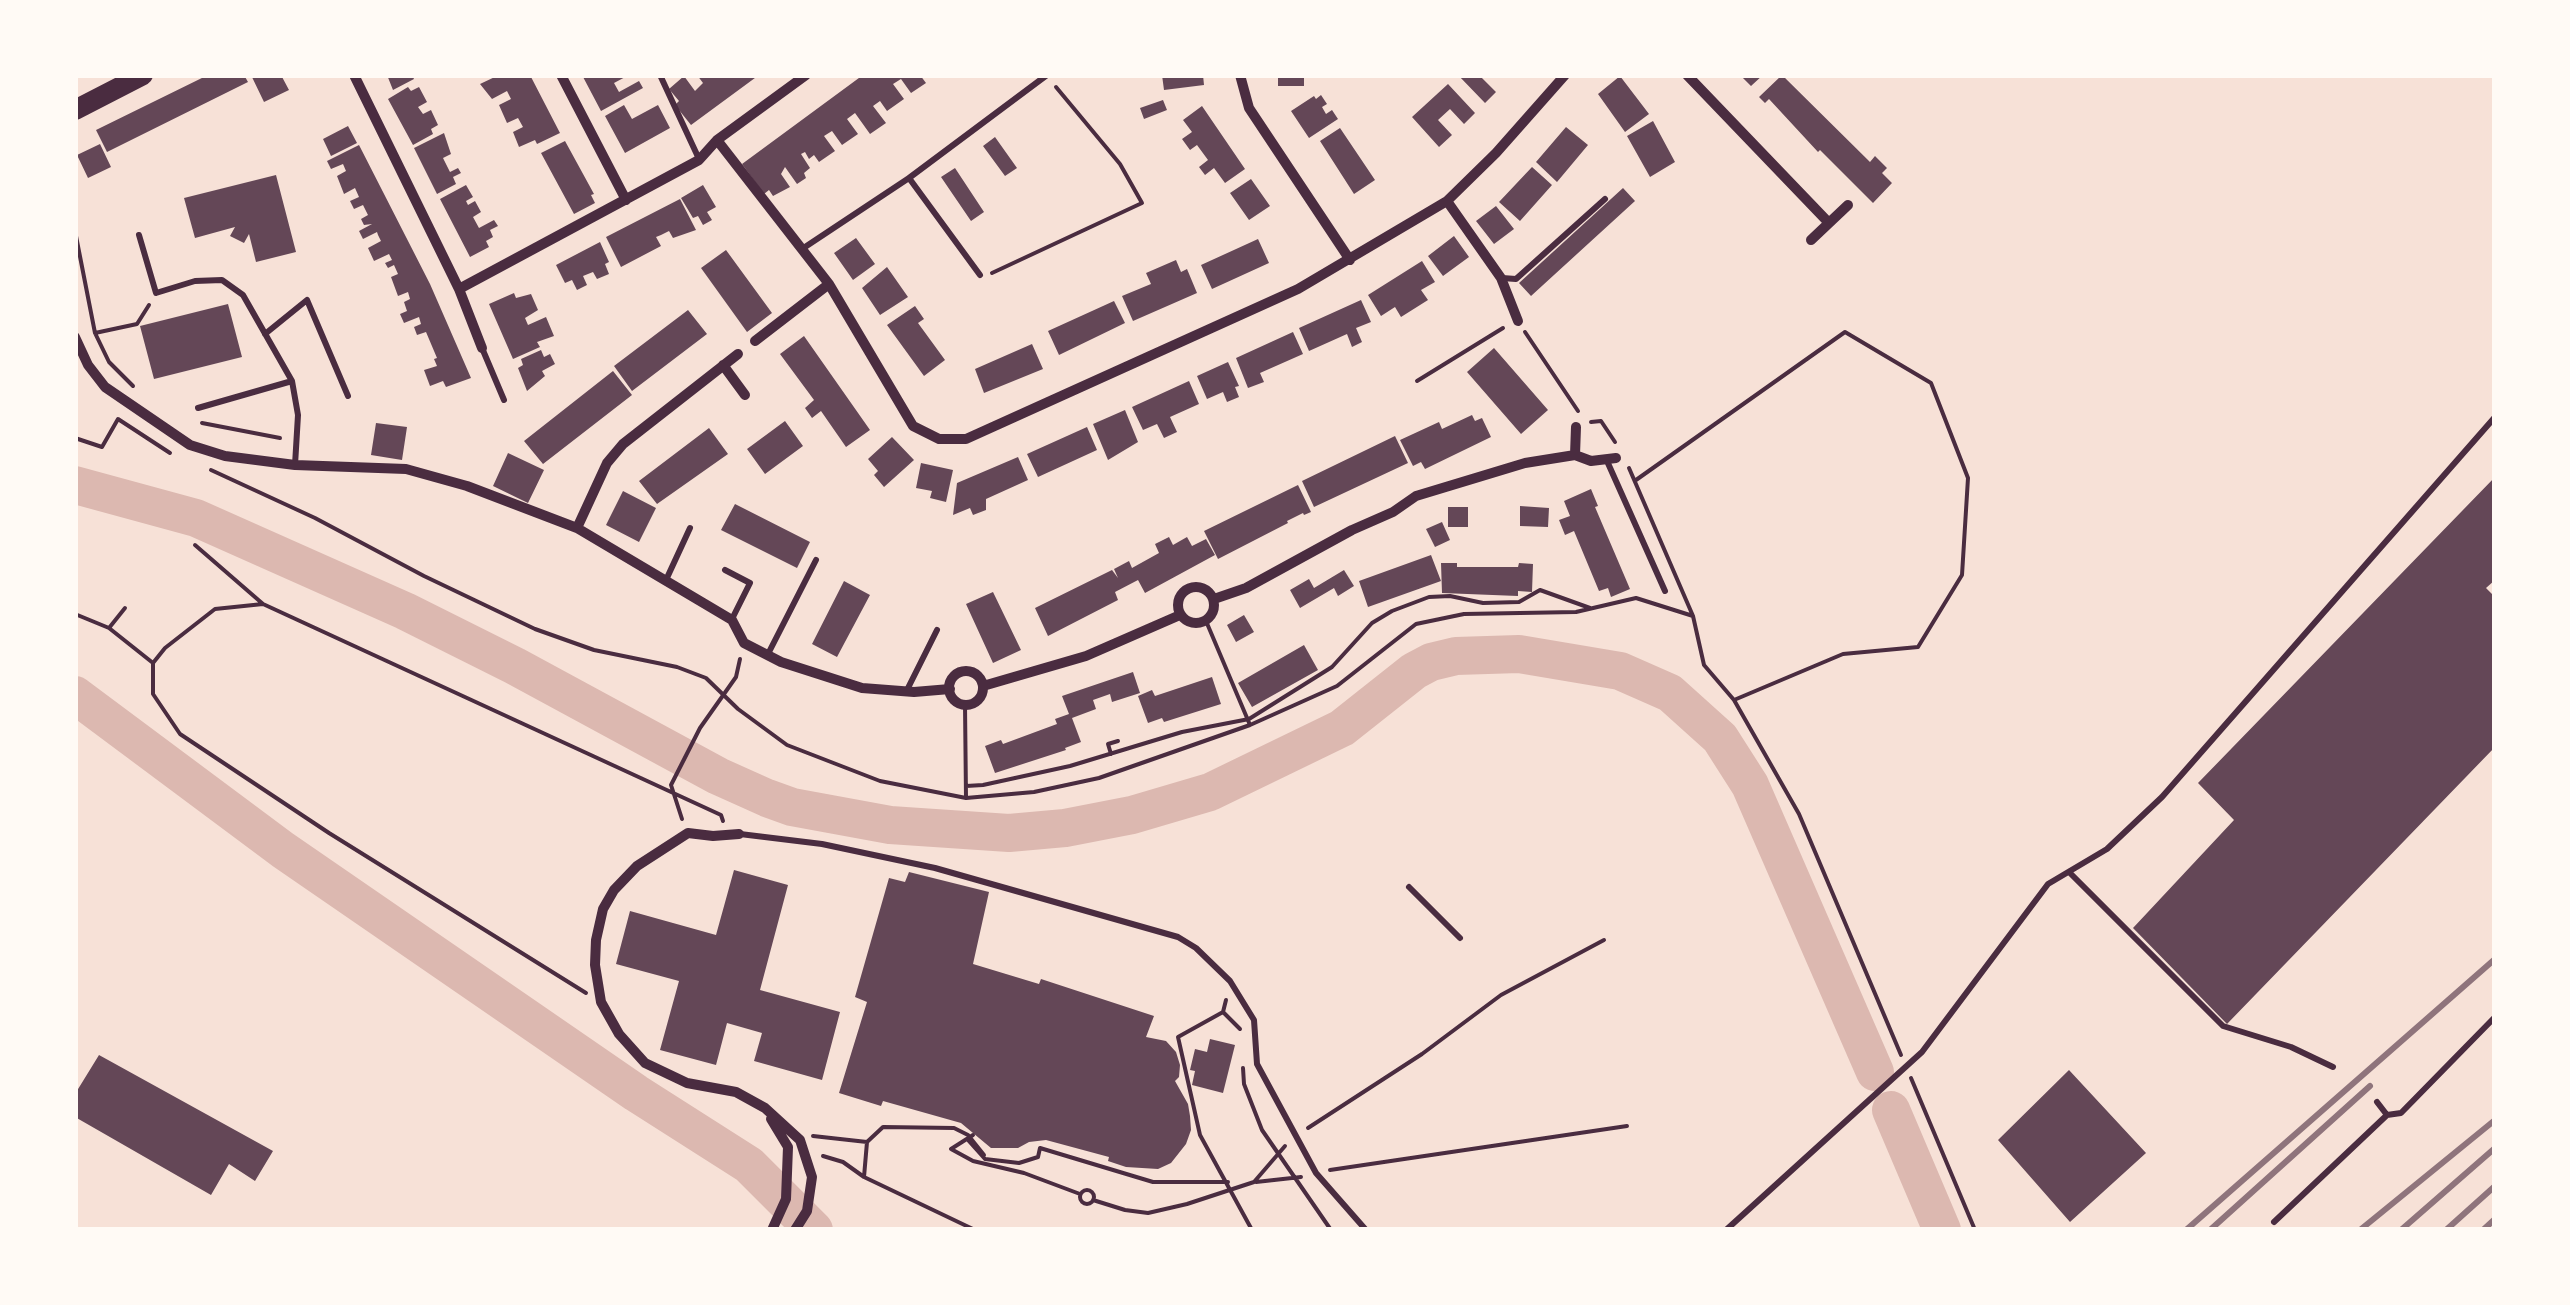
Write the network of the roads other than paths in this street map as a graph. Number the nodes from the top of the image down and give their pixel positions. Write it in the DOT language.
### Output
graph roads {
  1 [pos="142,75"];
  2 [pos="354,75"];
  3 [pos="561,75"];
  4 [pos="660,75"];
  5 [pos="806,75"];
  6 [pos="1047,75"];
  7 [pos="1240,75"];
  8 [pos="1564,75"];
  9 [pos="1687,75"];
  10 [pos="77,112"];
  11 [pos="717,140"];
  12 [pos="699,160"];
  13 [pos="909,178"];
  14 [pos="1605,199"];
  15 [pos="626,200"];
  16 [pos="1447,201"];
  17 [pos="1848,205"];
  18 [pos="1829,222"];
  19 [pos="139,235"];
  20 [pos="1811,240"];
  21 [pos="801,249"];
  22 [pos="1350,260"];
  23 [pos="980,275"];
  24 [pos="1501,278"];
  25 [pos="829,284"];
  26 [pos="459,288"];
  27 [pos="1518,321"];
  28 [pos="265,334"];
  29 [pos="75,338"];
  30 [pos="755,341"];
  31 [pos="482,348"];
  32 [pos="738,354"];
  33 [pos="723,365"];
  34 [pos="292,381"];
  35 [pos="745,395"];
  36 [pos="348,396"];
  37 [pos="504,400"];
  38 [pos="198,408"];
  39 [pos="2495,418"];
  40 [pos="1576,428"];
  41 [pos="1575,455"];
  42 [pos="1616,456"];
  43 [pos="294,465"];
  44 [pos="577,528"];
  45 [pos="690,528"];
  46 [pos="816,560"];
  47 [pos="725,570"];
  48 [pos="666,581"];
  49 [pos="1665,591"];
  50 [pos="1214,599"];
  51 [pos="1180,615"];
  52 [pos="732,620"];
  53 [pos="937,630"];
  54 [pos="767,656"];
  55 [pos="983,686"];
  56 [pos="950,689"];
  57 [pos="906,692"];
  58 [pos="733,834"];
  59 [pos="2069,872"];
  60 [pos="1409,887"];
  61 [pos="1460,938"];
  62 [pos="2495,1017"];
  63 [pos="2333,1067"];
  64 [pos="2377,1102"];
  65 [pos="765,1108"];
  66 [pos="2387,1115"];
  67 [pos="2274,1222"];
  68 [pos="772,1230"];
  69 [pos="795,1230"];
  70 [pos="1366,1230"];
  71 [pos="1726,1230"];
  1 -- 10 [label="main road"];
  2 -- 26 [label="street"];
  3 -- 15 [label="street"];
  4 -- 12 [label="lane"];
  5 -- 11 [label="street"];
  6 -- 13 [label="lane"];
  7 -- 22 [label="street"];
  8 -- 16 [label="street"];
  9 -- 18 [label="street"];
  11 -- 12 [label="street"];
  11 -- 21 [label="street"];
  12 -- 15 [label="street"];
  13 -- 21 [label="lane"];
  13 -- 23 [label="lane"];
  14 -- 24 [label="lane"];
  15 -- 26 [label="street"];
  16 -- 22 [label="street"];
  16 -- 24 [label="street"];
  17 -- 18 [label="street"];
  18 -- 20 [label="street"];
  19 -- 28 [label="lane"];
  21 -- 25 [label="street"];
  22 -- 25 [label="street"];
  24 -- 27 [label="street"];
  25 -- 30 [label="street"];
  26 -- 31 [label="street"];
  28 -- 34 [label="lane"];
  28 -- 36 [label="lane"];
  29 -- 43 [label="street"];
  31 -- 37 [label="lane"];
  32 -- 33 [label="street"];
  33 -- 35 [label="street"];
  33 -- 44 [label="street"];
  34 -- 38 [label="lane"];
  34 -- 43 [label="lane"];
  39 -- 59 [label="lane"];
  40 -- 41 [label="street"];
  41 -- 42 [label="street"];
  41 -- 50 [label="street"];
  42 -- 49 [label="lane"];
  43 -- 44 [label="street"];
  44 -- 48 [label="street"];
  45 -- 48 [label="lane"];
  46 -- 54 [label="lane"];
  47 -- 52 [label="lane"];
  48 -- 52 [label="street"];
  50 -- 51 [label="street"];
  50 -- 51 [label="street"];
  51 -- 55 [label="street"];
  52 -- 54 [label="street"];
  53 -- 57 [label="lane"];
  54 -- 57 [label="street"];
  55 -- 56 [label="street"];
  55 -- 56 [label="street"];
  56 -- 57 [label="street"];
  58 -- 65 [label="street"];
  58 -- 70 [label="lane"];
  59 -- 63 [label="lane"];
  59 -- 71 [label="lane"];
  60 -- 61 [label="lane"];
  62 -- 66 [label="lane"];
  64 -- 66 [label="lane"];
  65 -- 68 [label="street"];
  65 -- 69 [label="street"];
  66 -- 67 [label="lane"];
}
